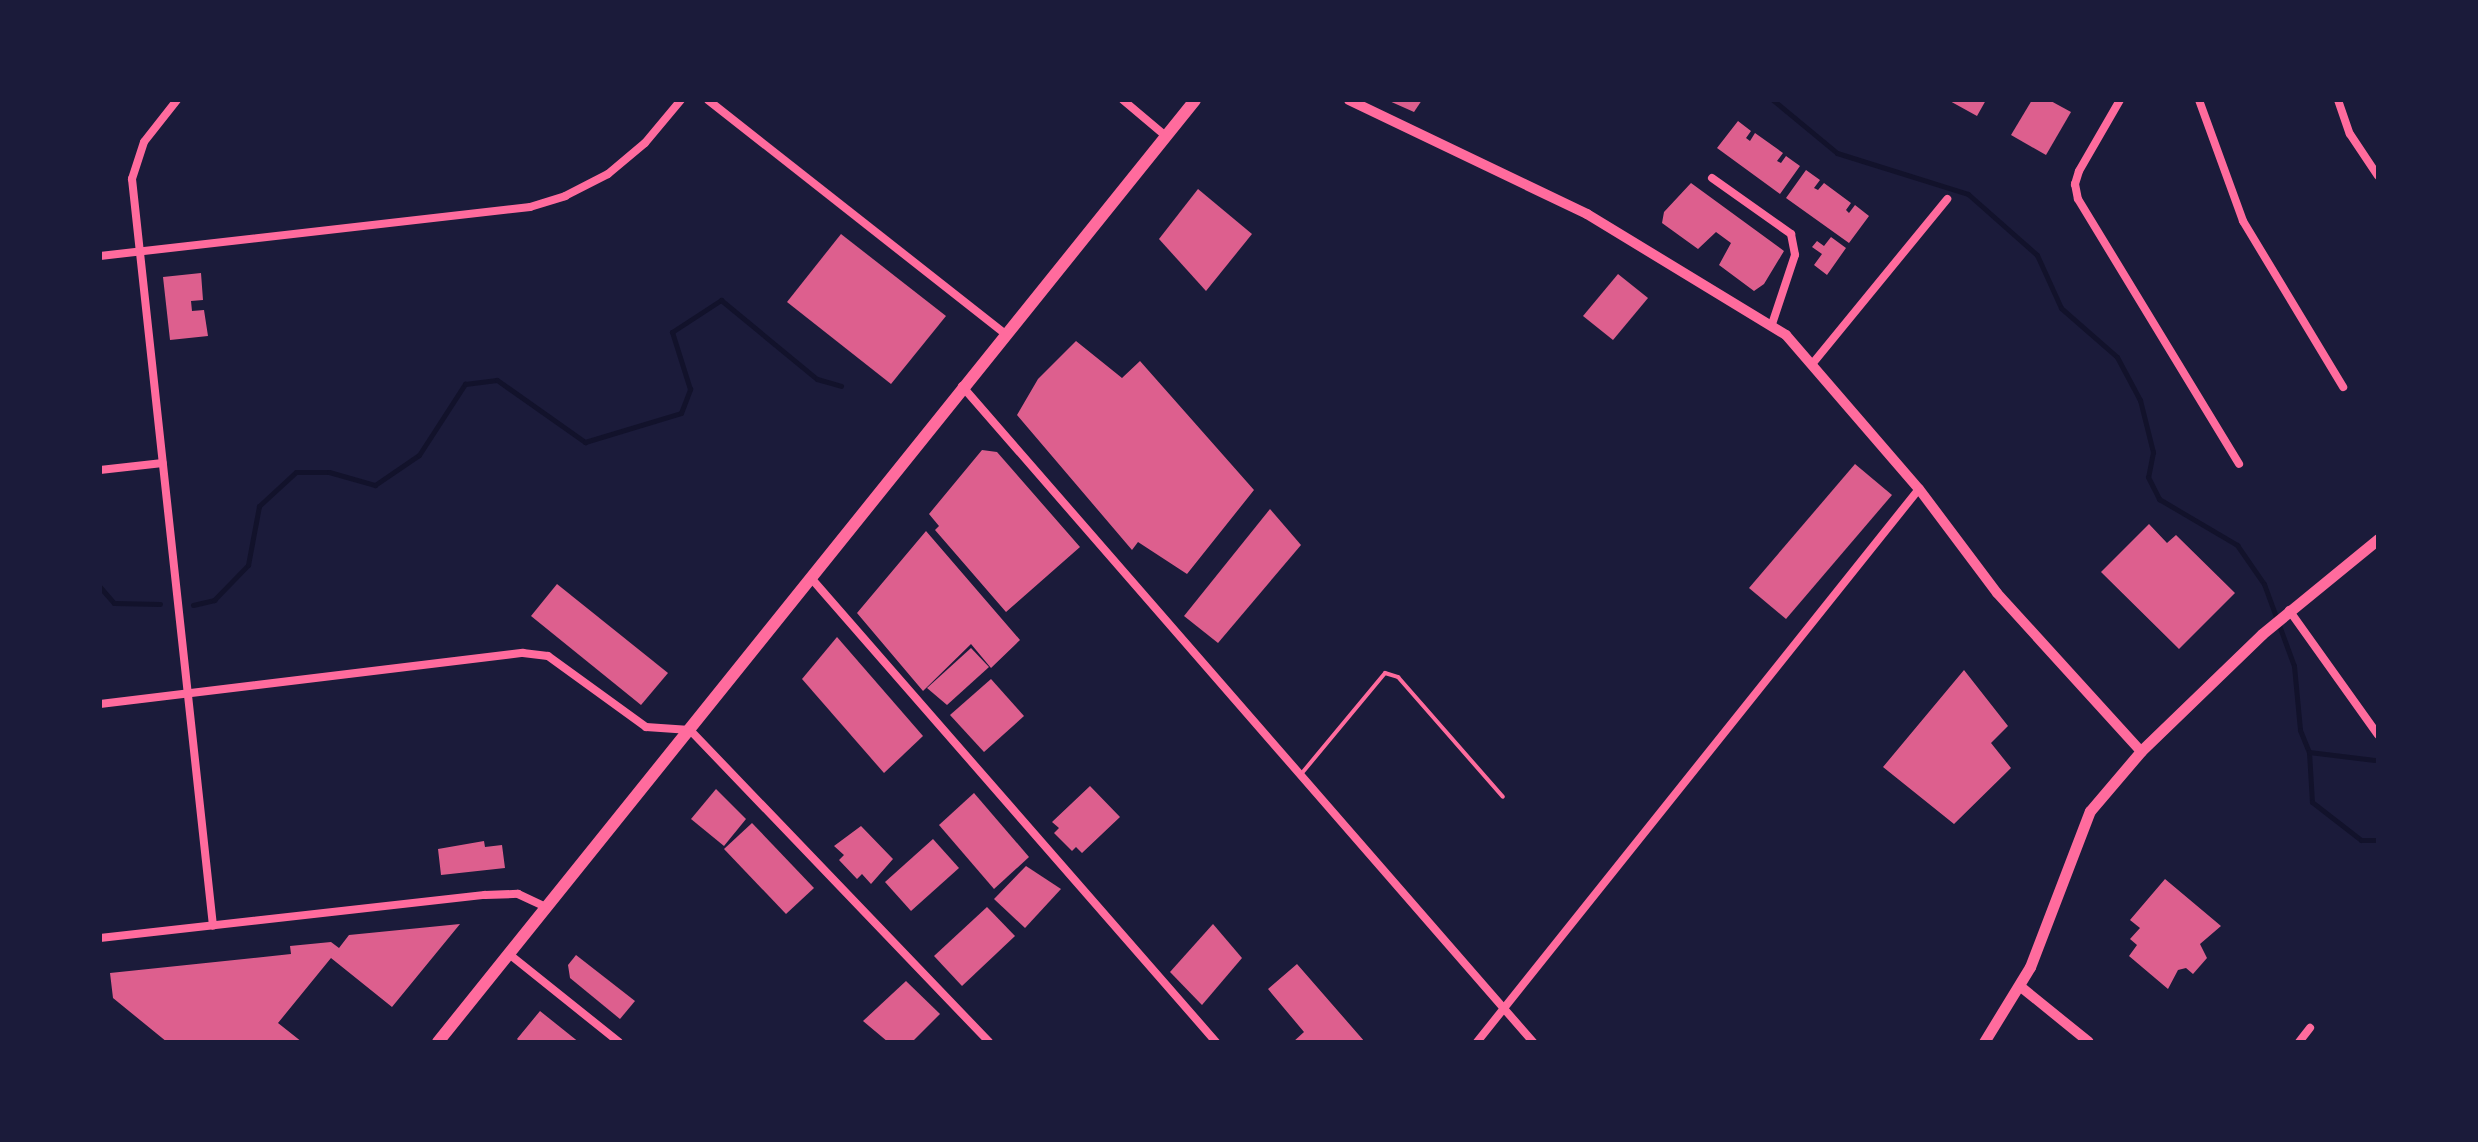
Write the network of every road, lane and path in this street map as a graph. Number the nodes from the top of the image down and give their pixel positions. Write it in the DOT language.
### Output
graph roads {
  1 [pos="177,100"];
  2 [pos="681,100"];
  3 [pos="708,100"];
  4 [pos="1123,100"];
  5 [pos="1195,100"];
  6 [pos="1349,100"];
  7 [pos="2120,100"];
  8 [pos="2199,100"];
  9 [pos="2338,100"];
  10 [pos="1167,137"];
  11 [pos="2378,176"];
  12 [pos="1712,178"];
  13 [pos="1947,199"];
  14 [pos="139,252"];
  15 [pos="100,256"];
  16 [pos="1772,324"];
  17 [pos="1004,333"];
  18 [pos="1813,363"];
  19 [pos="962,386"];
  20 [pos="2343,387"];
  21 [pos="163,463"];
  22 [pos="2239,464"];
  23 [pos="100,470"];
  24 [pos="1919,489"];
  25 [pos="2378,539"];
  26 [pos="811,578"];
  27 [pos="2289,610"];
  28 [pos="190,694"];
  29 [pos="100,704"];
  30 [pos="690,730"];
  31 [pos="2378,735"];
  32 [pos="2141,751"];
  33 [pos="1302,773"];
  34 [pos="1503,797"];
  35 [pos="546,907"];
  36 [pos="213,926"];
  37 [pos="100,938"];
  38 [pos="509,954"];
  39 [pos="2021,987"];
  40 [pos="1504,1008"];
  41 [pos="2310,1028"];
  42 [pos="438,1042"];
  43 [pos="619,1042"];
  44 [pos="989,1042"];
  45 [pos="1216,1042"];
  46 [pos="1477,1042"];
  47 [pos="1533,1042"];
  48 [pos="1984,1042"];
  49 [pos="2089,1042"];
  50 [pos="2299,1042"];
  1 -- 14 [label="street"];
  2 -- 14 [label="street"];
  3 -- 17 [label="street"];
  4 -- 10 [label="street"];
  5 -- 10 [label="main road"];
  6 -- 16 [label="street"];
  7 -- 22 [label="street"];
  8 -- 20 [label="street"];
  9 -- 11 [label="street"];
  10 -- 17 [label="main road"];
  12 -- 16 [label="street"];
  13 -- 18 [label="street"];
  14 -- 15 [label="street"];
  14 -- 21 [label="street"];
  16 -- 18 [label="street"];
  17 -- 19 [label="main road"];
  18 -- 24 [label="street"];
  19 -- 26 [label="main road"];
  19 -- 33 [label="street"];
  21 -- 23 [label="street"];
  21 -- 28 [label="street"];
  24 -- 32 [label="street"];
  24 -- 40 [label="street"];
  25 -- 27 [label="main road"];
  26 -- 30 [label="main road"];
  26 -- 45 [label="street"];
  27 -- 31 [label="street"];
  27 -- 32 [label="main road"];
  28 -- 29 [label="street"];
  28 -- 30 [label="street"];
  28 -- 36 [label="street"];
  30 -- 35 [label="main road"];
  30 -- 44 [label="street"];
  32 -- 39 [label="main road"];
  33 -- 34 [label="lane"];
  33 -- 40 [label="street"];
  35 -- 36 [label="street"];
  35 -- 38 [label="main road"];
  36 -- 37 [label="street"];
  38 -- 42 [label="main road"];
  38 -- 43 [label="street"];
  39 -- 48 [label="main road"];
  39 -- 49 [label="street"];
  40 -- 46 [label="street"];
  40 -- 47 [label="street"];
  41 -- 50 [label="street"];
}
